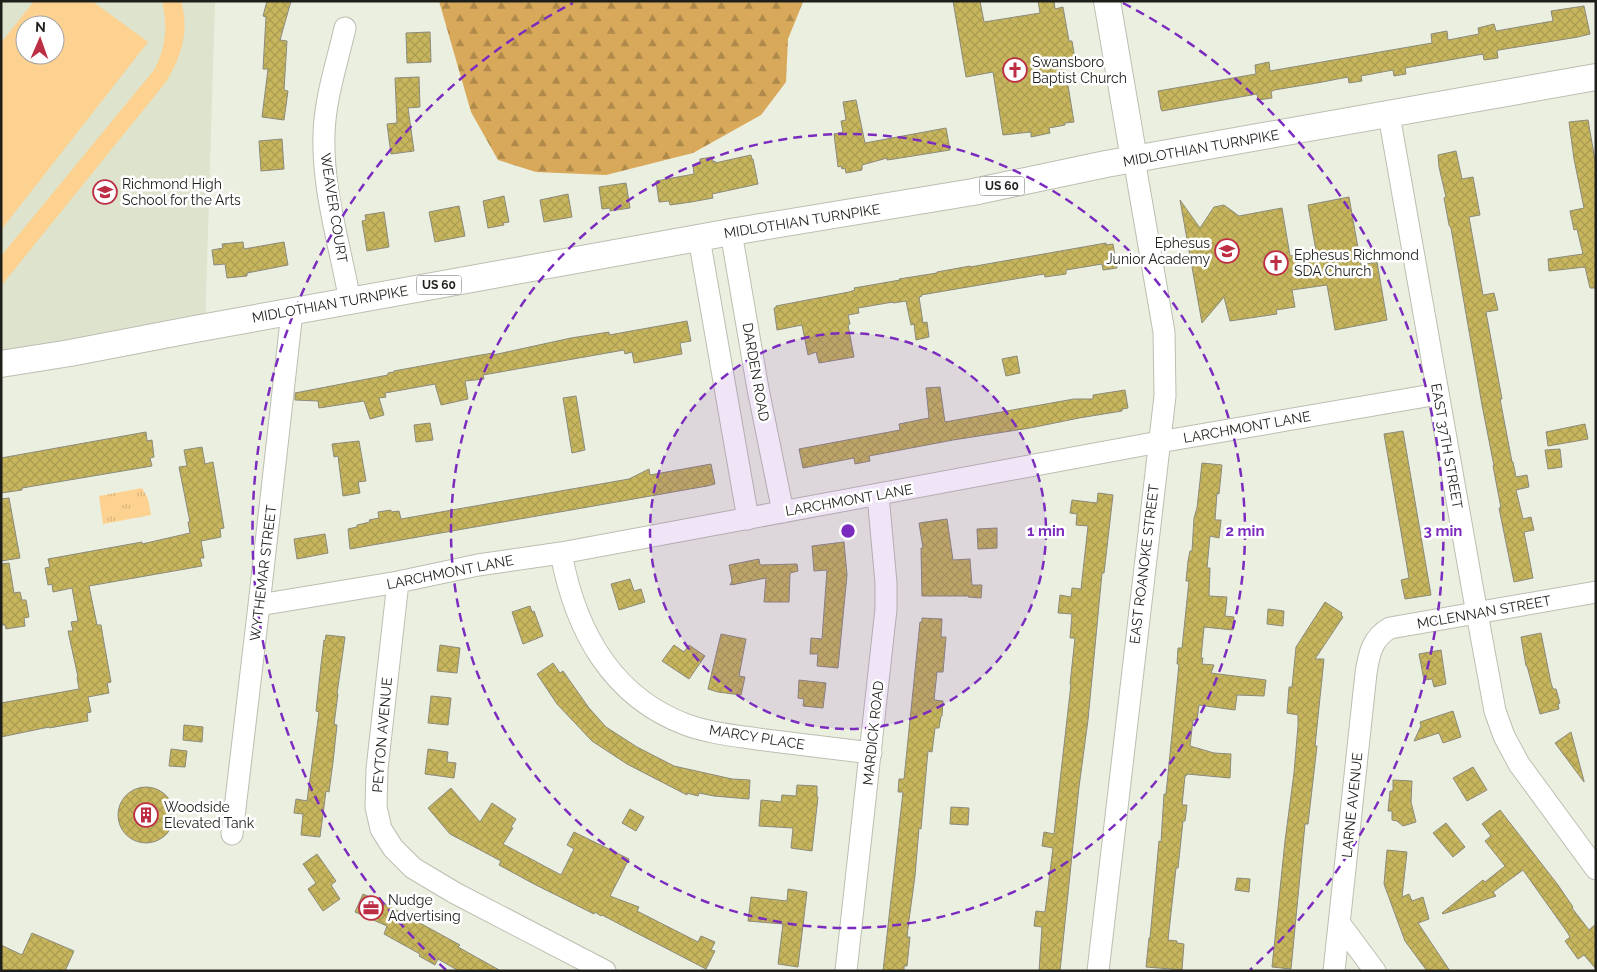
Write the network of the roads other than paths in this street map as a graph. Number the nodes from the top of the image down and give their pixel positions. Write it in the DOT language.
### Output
graph roads {
  1 [pos="1107,1"];
  2 [pos="345,28"];
  3 [pos="1596,77"];
  4 [pos="1389,115"];
  5 [pos="1134,159"];
  6 [pos="731,232"];
  7 [pos="699,238"];
  8 [pos="350,300"];
  9 [pos="292,312"];
  10 [pos="4,363"];
  11 [pos="1438,394"];
  12 [pos="1158,442"];
  13 [pos="878,495"];
  14 [pos="783,512"];
  15 [pos="748,519"];
  16 [pos="561,553"];
  17 [pos="398,582"];
  18 [pos="1596,592"];
  19 [pos="259,605"];
  20 [pos="1477,612"];
  21 [pos="1376,640"];
  22 [pos="871,753"];
  23 [pos="232,834"];
  24 [pos="1596,868"];
  25 [pos="1340,924"];
  26 [pos="605,971"];
  27 [pos="846,971"];
  28 [pos="1098,971"];
  29 [pos="1334,971"];
  30 [pos="1375,971"];
  1 -- 5 [label="main road"];
  2 -- 8 [label="street, WEAVER COURT"];
  3 -- 4 [label="main road, MIDLOTHIAN TURNPIKE"];
  4 -- 5 [label="main road, MIDLOTHIAN TURNPIKE"];
  4 -- 11 [label="street, EAST 37TH STREET"];
  5 -- 6 [label="main road, MIDLOTHIAN TURNPIKE / US 60"];
  5 -- 12 [label="street, EAST ROANOKE STREET"];
  6 -- 7 [label="main road, MIDLOTHIAN TURNPIKE / US 60"];
  6 -- 14 [label="street, DARDEN ROAD"];
  7 -- 8 [label="main road, MIDLOTHIAN TURNPIKE / US 60"];
  7 -- 15 [label="street"];
  8 -- 9 [label="main road, MIDLOTHIAN TURNPIKE / US 60"];
  9 -- 10 [label="main road, MIDLOTHIAN TURNPIKE / US 60"];
  9 -- 19 [label="street, WYTHEMAR STREET"];
  11 -- 12 [label="street, LARCHMONT LANE"];
  11 -- 20 [label="street, EAST 37TH STREET"];
  12 -- 13 [label="street, LARCHMONT LANE"];
  12 -- 28 [label="street, EAST ROANOKE STREET"];
  13 -- 14 [label="street, LARCHMONT LANE"];
  13 -- 22 [label="street, MARDICK ROAD"];
  14 -- 15 [label="street, LARCHMONT LANE"];
  15 -- 16 [label="street, LARCHMONT LANE"];
  16 -- 17 [label="street, LARCHMONT LANE"];
  16 -- 22 [label="street, MARCY PLACE"];
  17 -- 19 [label="street, LARCHMONT LANE"];
  17 -- 26 [label="street, PEYTON AVENUE"];
  18 -- 20 [label="street, MCLENNAN STREET"];
  19 -- 23 [label="street, WYTHEMAR STREET"];
  20 -- 21 [label="street, MCLENNAN STREET"];
  20 -- 24 [label="street, EAST 37TH STREET"];
  21 -- 25 [label="street, LARNE AVENUE"];
  22 -- 27 [label="street, MARDICK ROAD"];
  25 -- 29 [label="street, LARNE AVENUE"];
  25 -- 30 [label="street"];
}
